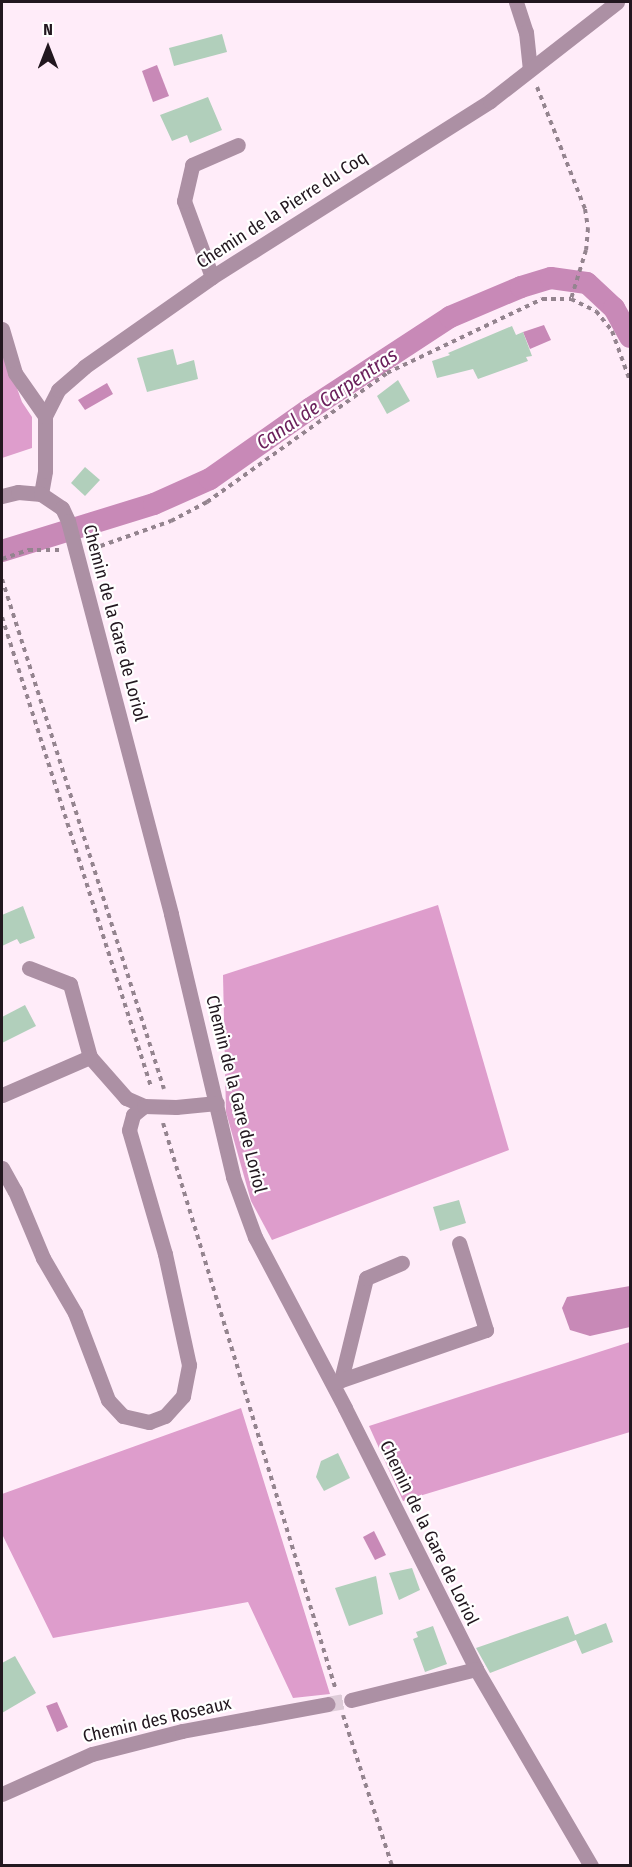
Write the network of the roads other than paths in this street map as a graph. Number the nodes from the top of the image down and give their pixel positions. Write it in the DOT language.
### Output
graph roads {
  1 [pos="516,2"];
  2 [pos="616,2"];
  3 [pos="530,69"];
  4 [pos="238,145"];
  5 [pos="212,277"];
  6 [pos="2,329"];
  7 [pos="45,416"];
  8 [pos="40,494"];
  9 [pos="2,496"];
  10 [pos="29,968"];
  11 [pos="90,1057"];
  12 [pos="2,1095"];
  13 [pos="217,1103"];
  14 [pos="157,1106"];
  15 [pos="2,1168"];
  16 [pos="459,1243"];
  17 [pos="402,1263"];
  18 [pos="337,1382"];
  19 [pos="476,1670"];
  20 [pos="2,1794"];
  21 [pos="591,1866"];
  1 -- 3 [label="street"];
  2 -- 3 [label="street, Chemin de la Pierre du Coq"];
  3 -- 5 [label="street, Chemin de la Pierre du Coq"];
  4 -- 5 [label="street"];
  5 -- 7 [label="street, Chemin de la Pierre du Coq"];
  6 -- 7 [label="street"];
  7 -- 8 [label="street, Chemin de la Pierre du Coq"];
  8 -- 9 [label="street"];
  8 -- 13 [label="street, Chemin de la Gare de Loriol"];
  10 -- 11 [label="street"];
  11 -- 12 [label="street"];
  11 -- 14 [label="street"];
  13 -- 14 [label="street"];
  13 -- 18 [label="street, Chemin de la Gare de Loriol"];
  14 -- 15 [label="street"];
  16 -- 18 [label="street"];
  17 -- 18 [label="street"];
  18 -- 19 [label="street, Chemin de la Gare de Loriol"];
  19 -- 20 [label="street, Chemin des Roseaux"];
  19 -- 21 [label="street, Chemin de la Gare de Loriol"];
}
